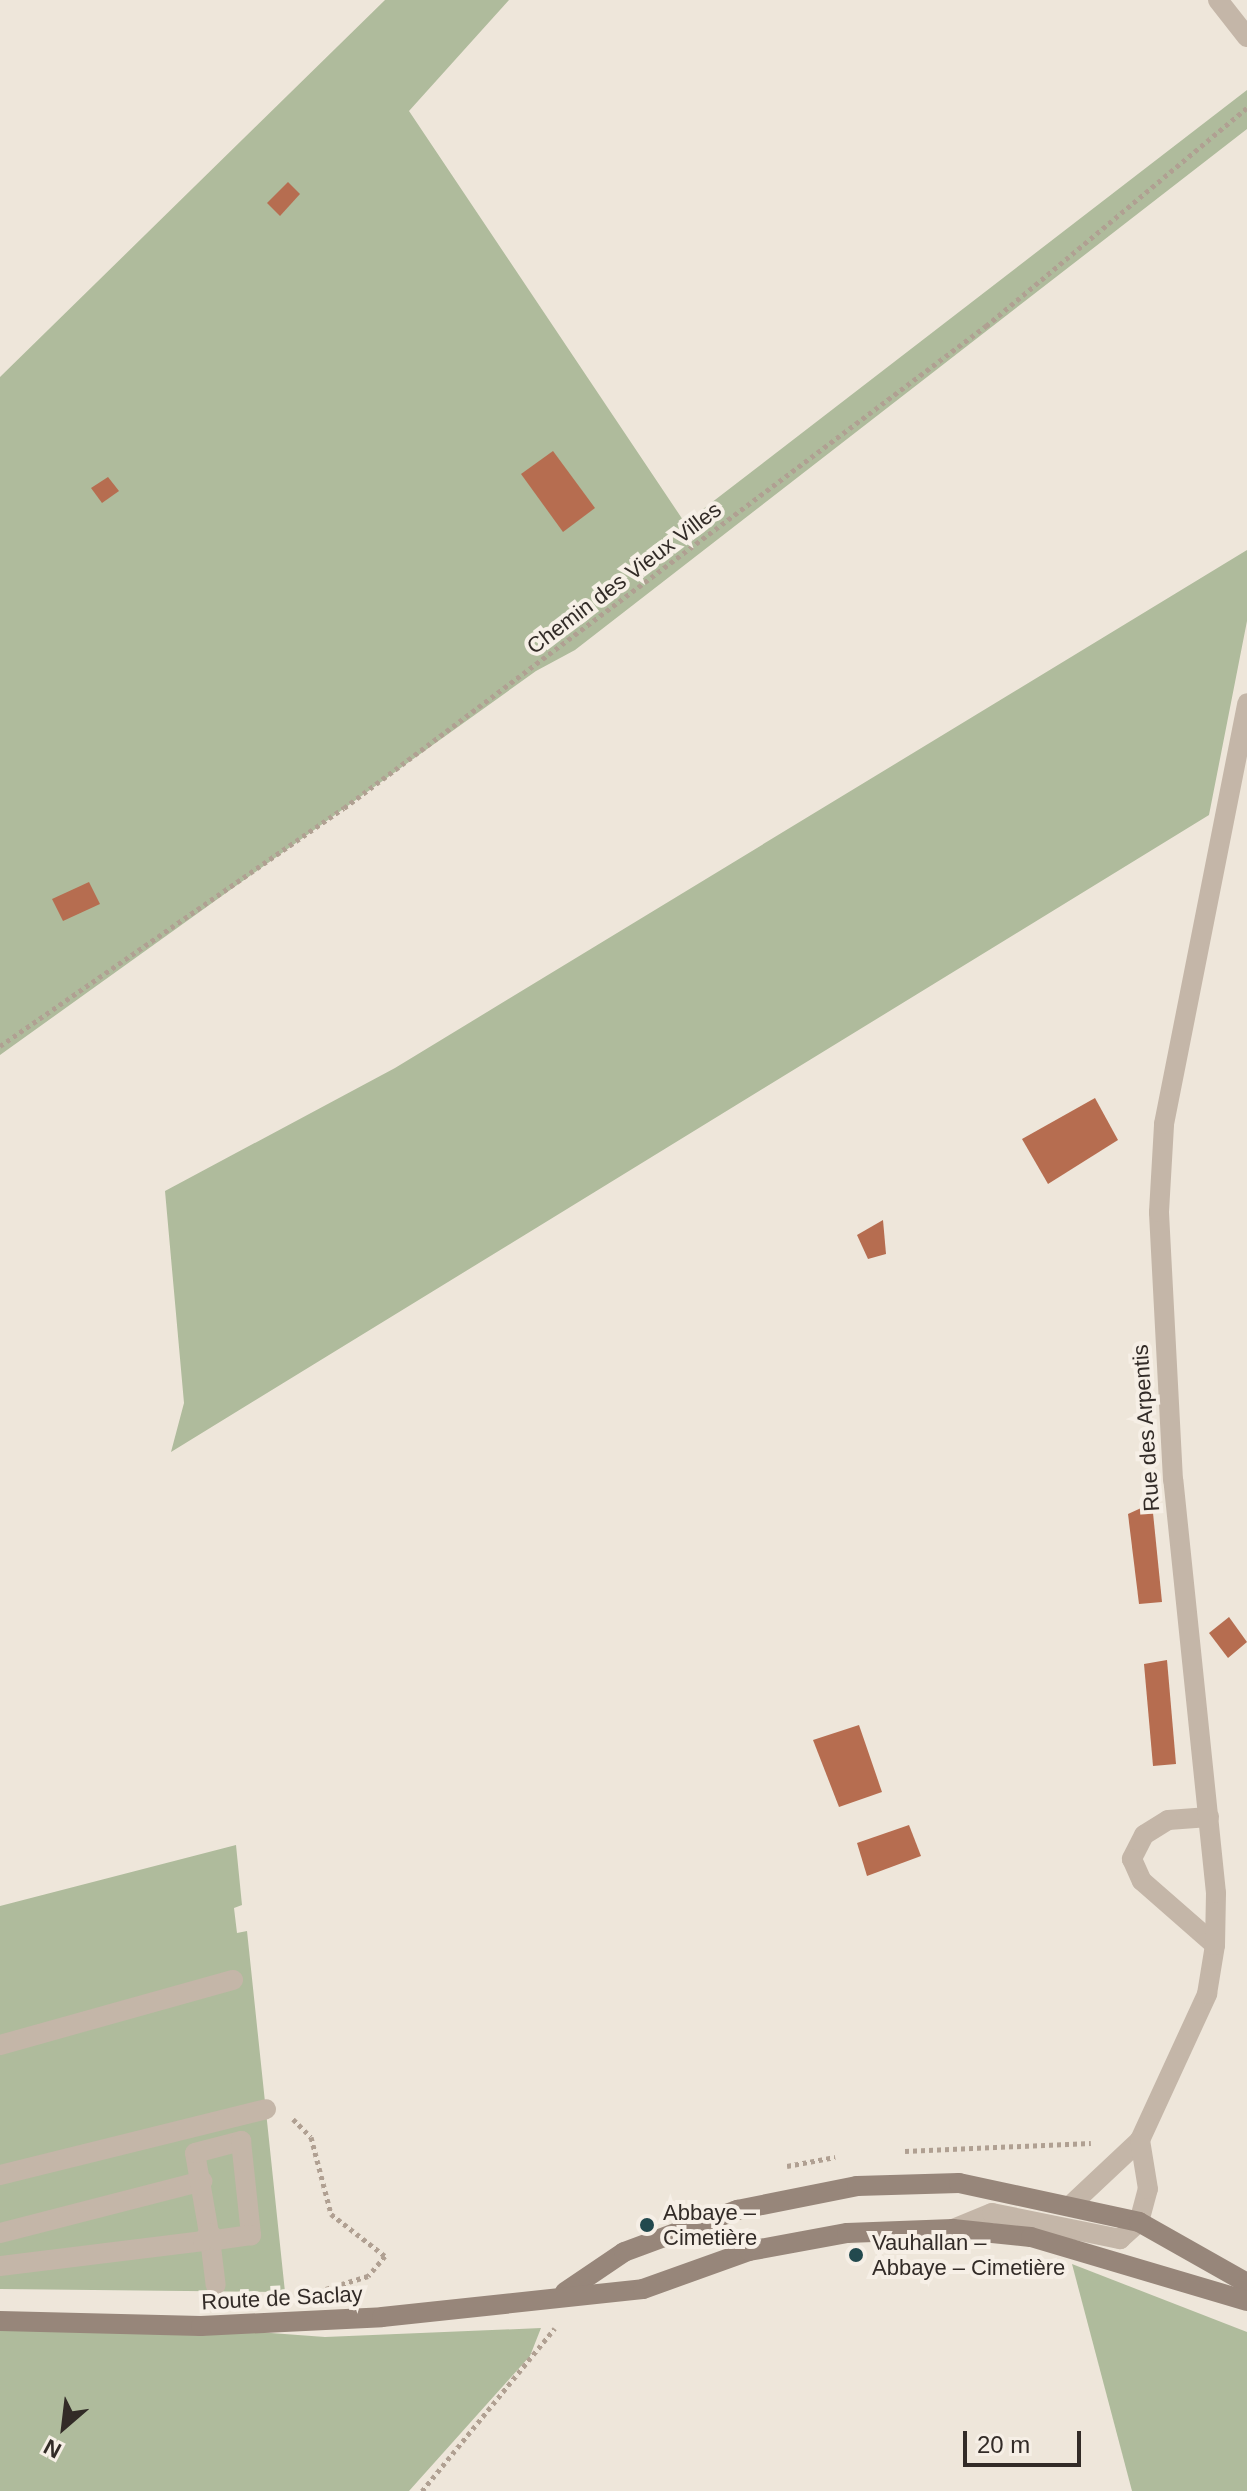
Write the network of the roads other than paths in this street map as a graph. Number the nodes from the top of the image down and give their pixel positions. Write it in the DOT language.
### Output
graph roads {
  1 [pos="1218,0"];
  2 [pos="1247,37"];
  3 [pos="1247,703"];
  4 [pos="1209,1817"];
  5 [pos="1215,1945"];
  6 [pos="233,1980"];
  7 [pos="0,2045"];
  8 [pos="266,2109"];
  9 [pos="1140,2140"];
  10 [pos="0,2175"];
  11 [pos="202,2181"];
  12 [pos="1073,2203"];
  13 [pos="1139,2222"];
  14 [pos="953,2229"];
  15 [pos="0,2233"];
  16 [pos="210,2240"];
  17 [pos="0,2266"];
  18 [pos="1247,2283"];
  19 [pos="216,2285"];
  20 [pos="565,2292"];
  21 [pos="1247,2301"];
  22 [pos="0,2321"];
  1 -- 2 [label="street"];
  3 -- 4 [label="street, Rue des Arpentis"];
  4 -- 5 [label="street, Rue des Arpentis"];
  4 -- 5 [label="street"];
  5 -- 9 [label="street, Rue des Arpentis"];
  6 -- 7 [label="street"];
  8 -- 10 [label="street"];
  9 -- 12 [label="street, Rue des Arpentis"];
  9 -- 13 [label="street"];
  11 -- 15 [label="street"];
  11 -- 16 [label="street"];
  11 -- 16 [label="street"];
  12 -- 13 [label="main road, Route de Saclay"];
  12 -- 20 [label="main road, Route de Saclay"];
  13 -- 14 [label="street, Route de Saclay"];
  13 -- 18 [label="main road, Route de Saclay"];
  14 -- 20 [label="main road, Route de Saclay"];
  14 -- 21 [label="main road, Route de Saclay"];
  16 -- 17 [label="street"];
  16 -- 19 [label="street"];
  20 -- 22 [label="main road, Route de Saclay"];
}
